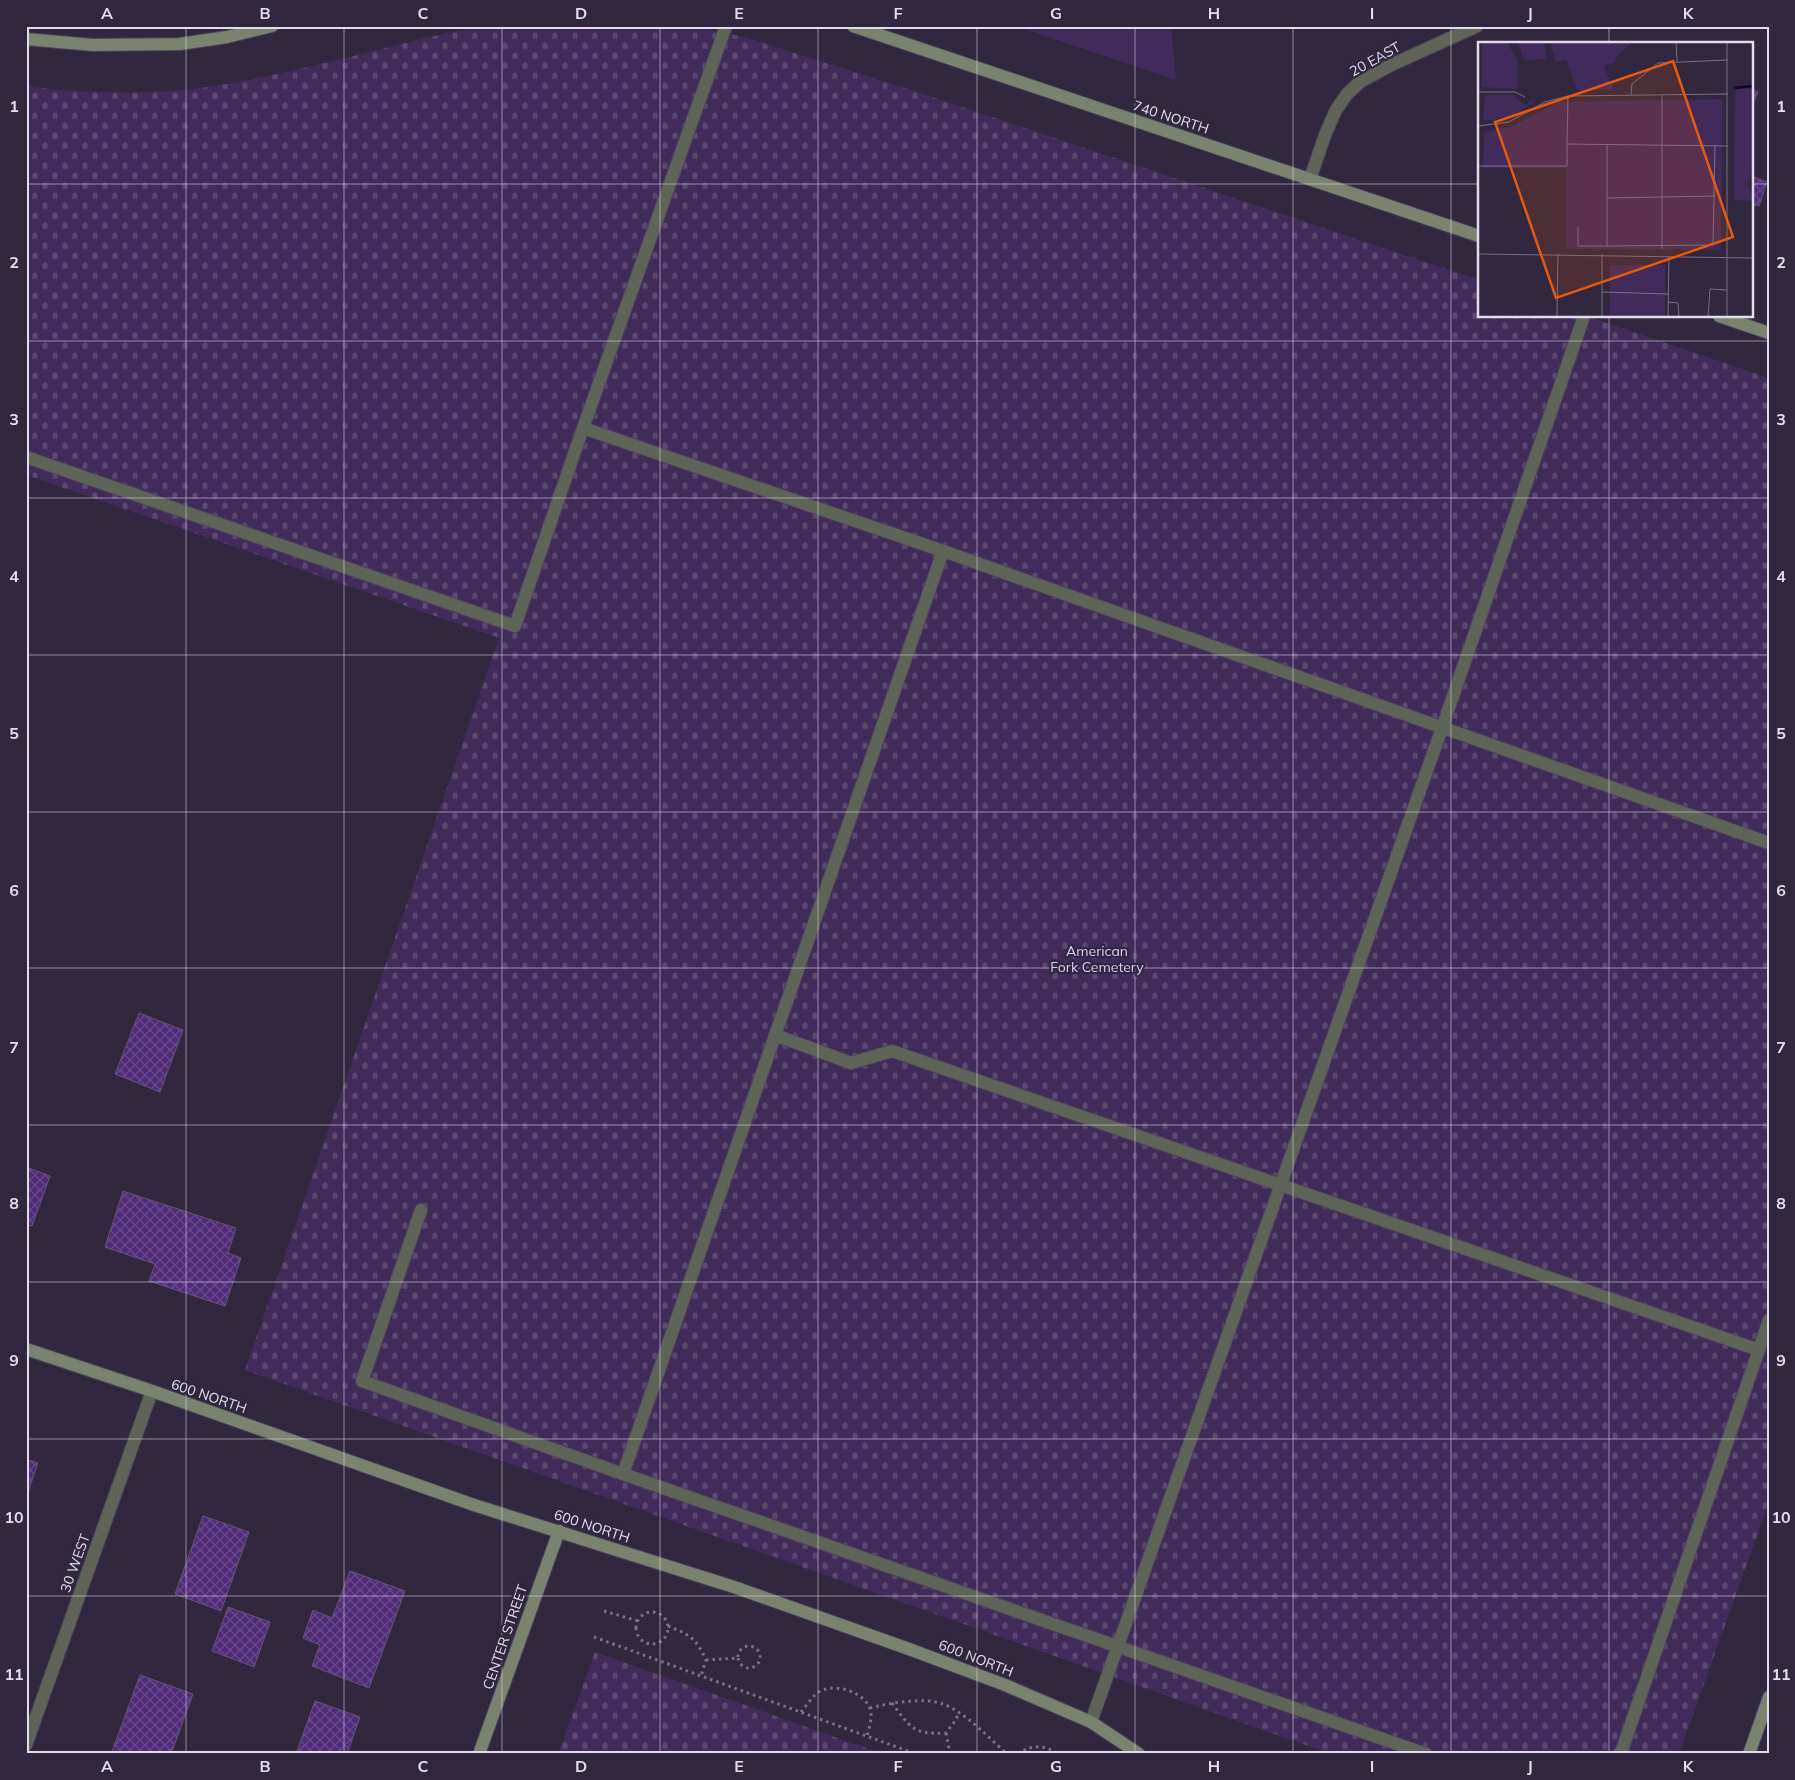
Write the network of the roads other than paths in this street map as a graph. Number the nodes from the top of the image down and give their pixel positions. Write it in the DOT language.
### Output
graph roads {
  1 [pos="272,26"];
  2 [pos="726,26"];
  3 [pos="853,26"];
  4 [pos="1477,26"];
  5 [pos="26,40"];
  6 [pos="1310,179"];
  7 [pos="1478,236"];
  8 [pos="1583,318"];
  9 [pos="1725,318"];
  10 [pos="1769,333"];
  11 [pos="583,428"];
  12 [pos="26,457"];
  13 [pos="943,551"];
  14 [pos="1442,728"];
  15 [pos="1769,843"];
  16 [pos="775,1035"];
  17 [pos="1280,1184"];
  18 [pos="421,1210"];
  19 [pos="1769,1320"];
  20 [pos="26,1349"];
  21 [pos="1759,1350"];
  22 [pos="152,1391"];
  23 [pos="623,1474"];
  24 [pos="558,1531"];
  25 [pos="1118,1646"];
  26 [pos="1769,1697"];
  27 [pos="1091,1722"];
  28 [pos="26,1745"];
  29 [pos="479,1754"];
  30 [pos="1139,1754"];
  31 [pos="1426,1754"];
  32 [pos="1619,1754"];
  33 [pos="1749,1754"];
  1 -- 5 [label="street"];
  2 -- 11 [label="street"];
  3 -- 6 [label="street, 740 NORTH"];
  4 -- 6 [label="street, 20 EAST"];
  6 -- 7 [label="street, 740 NORTH"];
  8 -- 14 [label="street"];
  9 -- 10 [label="street"];
  11 -- 12 [label="street"];
  11 -- 13 [label="street"];
  13 -- 14 [label="street"];
  13 -- 16 [label="street"];
  14 -- 15 [label="street"];
  14 -- 17 [label="street"];
  16 -- 17 [label="street"];
  16 -- 23 [label="street"];
  17 -- 21 [label="street"];
  17 -- 25 [label="street"];
  18 -- 23 [label="street"];
  19 -- 21 [label="street"];
  20 -- 22 [label="street, 600 NORTH"];
  21 -- 32 [label="street"];
  22 -- 24 [label="street, 600 NORTH"];
  22 -- 28 [label="street, 30 WEST"];
  23 -- 25 [label="street"];
  24 -- 27 [label="street, 600 NORTH"];
  24 -- 29 [label="street, CENTER STREET"];
  25 -- 27 [label="street"];
  25 -- 31 [label="street"];
  26 -- 33 [label="street"];
  27 -- 30 [label="street, 600 NORTH"];
}
